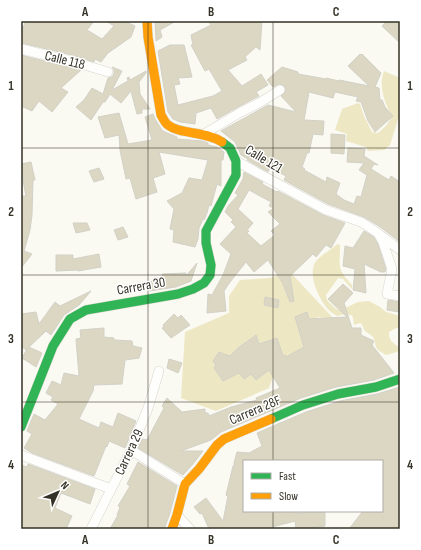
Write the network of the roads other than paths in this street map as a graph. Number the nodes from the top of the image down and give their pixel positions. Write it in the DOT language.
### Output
graph roads {
  1 [pos="147,21"];
  2 [pos="21,49"];
  3 [pos="108,72"];
  4 [pos="280,90"];
  5 [pos="204,134"];
  6 [pos="236,161"];
  7 [pos="378,233"];
  8 [pos="400,250"];
  9 [pos="400,296"];
  10 [pos="159,371"];
  11 [pos="400,379"];
  12 [pos="386,384"];
  13 [pos="400,386"];
  14 [pos="21,427"];
  15 [pos="131,450"];
  16 [pos="21,455"];
  17 [pos="185,484"];
  18 [pos="111,489"];
  19 [pos="177,515"];
  20 [pos="91,529"];
  21 [pos="172,529"];
  22 [pos="190,529"];
  1 -- 5 [label="street, Calle 121"];
  2 -- 3 [label="street, Calle 118"];
  4 -- 5 [label="street"];
  5 -- 6 [label="street, Calle 121"];
  6 -- 7 [label="street, Calle 121"];
  6 -- 14 [label="street, Carrera 30"];
  7 -- 8 [label="street, Calle 121"];
  7 -- 9 [label="street"];
  10 -- 15 [label="street, Carrera 29"];
  11 -- 12 [label="street, Carrera 28F"];
  12 -- 13 [label="street"];
  12 -- 17 [label="street, Carrera 28F"];
  15 -- 17 [label="street"];
  15 -- 18 [label="street, Carrera 29"];
  16 -- 18 [label="street"];
  17 -- 19 [label="street, Carrera 28F"];
  18 -- 20 [label="street, Carrera 29"];
  19 -- 21 [label="street, Carrera 28F"];
  19 -- 22 [label="street"];
}
